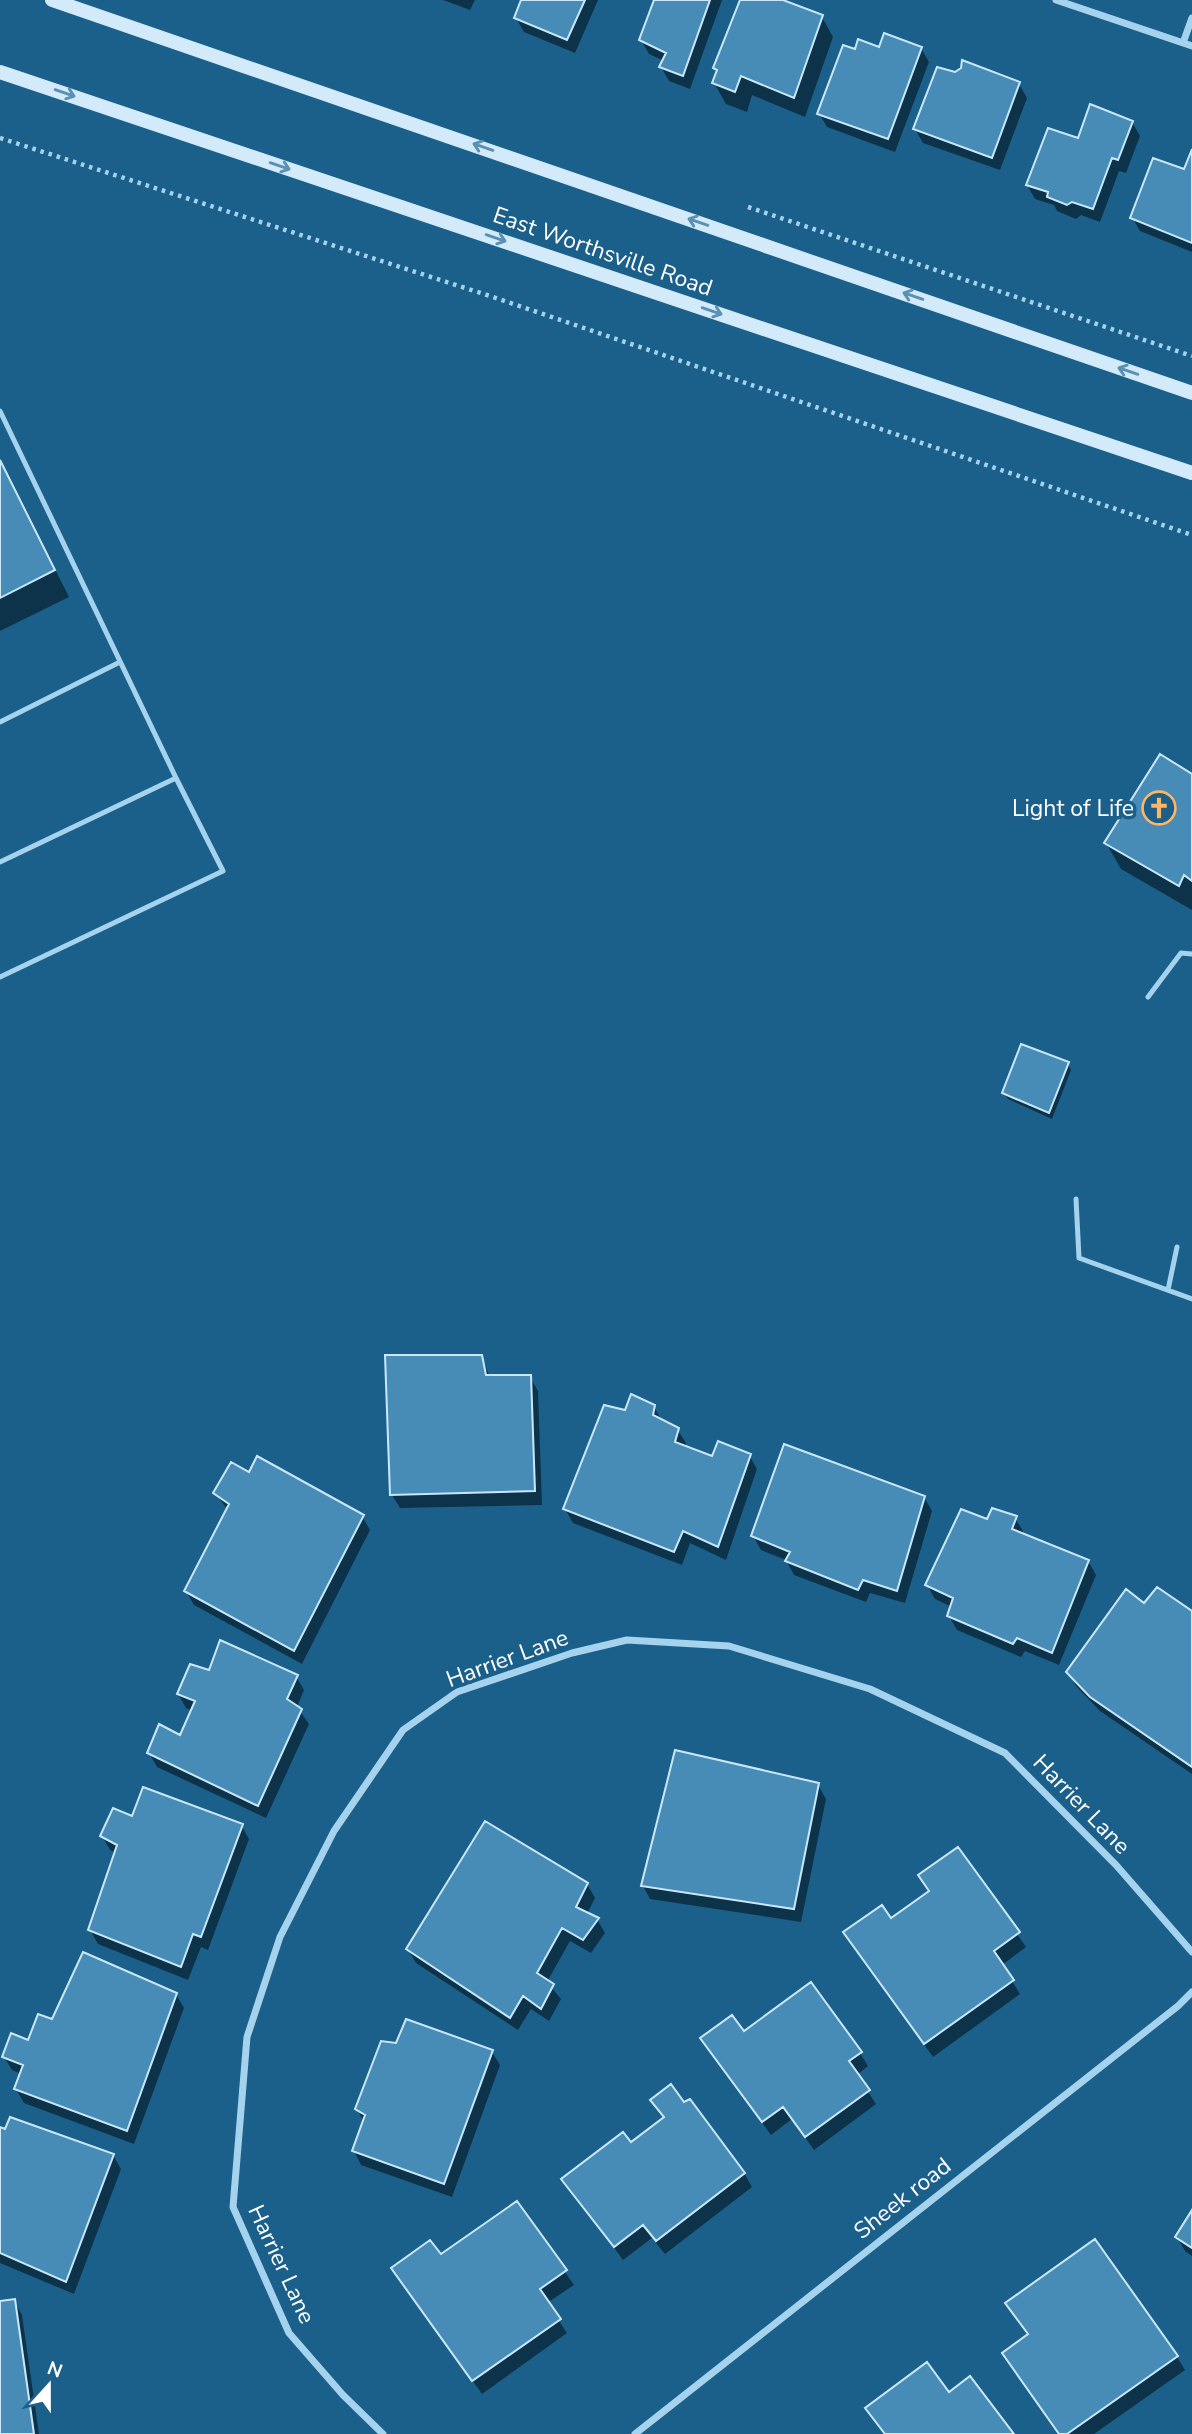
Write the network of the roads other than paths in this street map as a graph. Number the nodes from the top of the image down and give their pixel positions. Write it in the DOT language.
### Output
graph roads {
  1 [pos="52,0"];
  2 [pos="1056,0"];
  3 [pos="1192,18"];
  4 [pos="1183,43"];
  5 [pos="1192,46"];
  6 [pos="0,72"];
  7 [pos="1192,393"];
  8 [pos="0,411"];
  9 [pos="1192,472"];
  10 [pos="120,662"];
  11 [pos="0,722"];
  12 [pos="176,778"];
  13 [pos="0,862"];
  14 [pos="1192,954"];
  15 [pos="0,977"];
  16 [pos="1148,997"];
  17 [pos="1076,1199"];
  18 [pos="1177,1247"];
  19 [pos="1168,1290"];
  20 [pos="1192,1299"];
  21 [pos="1192,1952"];
  22 [pos="1192,1992"];
  23 [pos="383,2434"];
  24 [pos="635,2434"];
  7 -- 1 [label="main road, one-way"];
  2 -- 4 [label="street"];
  3 -- 4 [label="street"];
  4 -- 5 [label="street"];
  6 -- 9 [label="main road, East Worthsville Road, one-way"];
  8 -- 10 [label="lane"];
  10 -- 11 [label="lane"];
  10 -- 12 [label="lane"];
  12 -- 13 [label="lane"];
  12 -- 15 [label="lane"];
  14 -- 16 [label="lane"];
  17 -- 19 [label="lane"];
  18 -- 19 [label="lane"];
  19 -- 20 [label="lane"];
  21 -- 23 [label="street, Harrier Lane"];
  22 -- 24 [label="street, Sheek road"];
}
